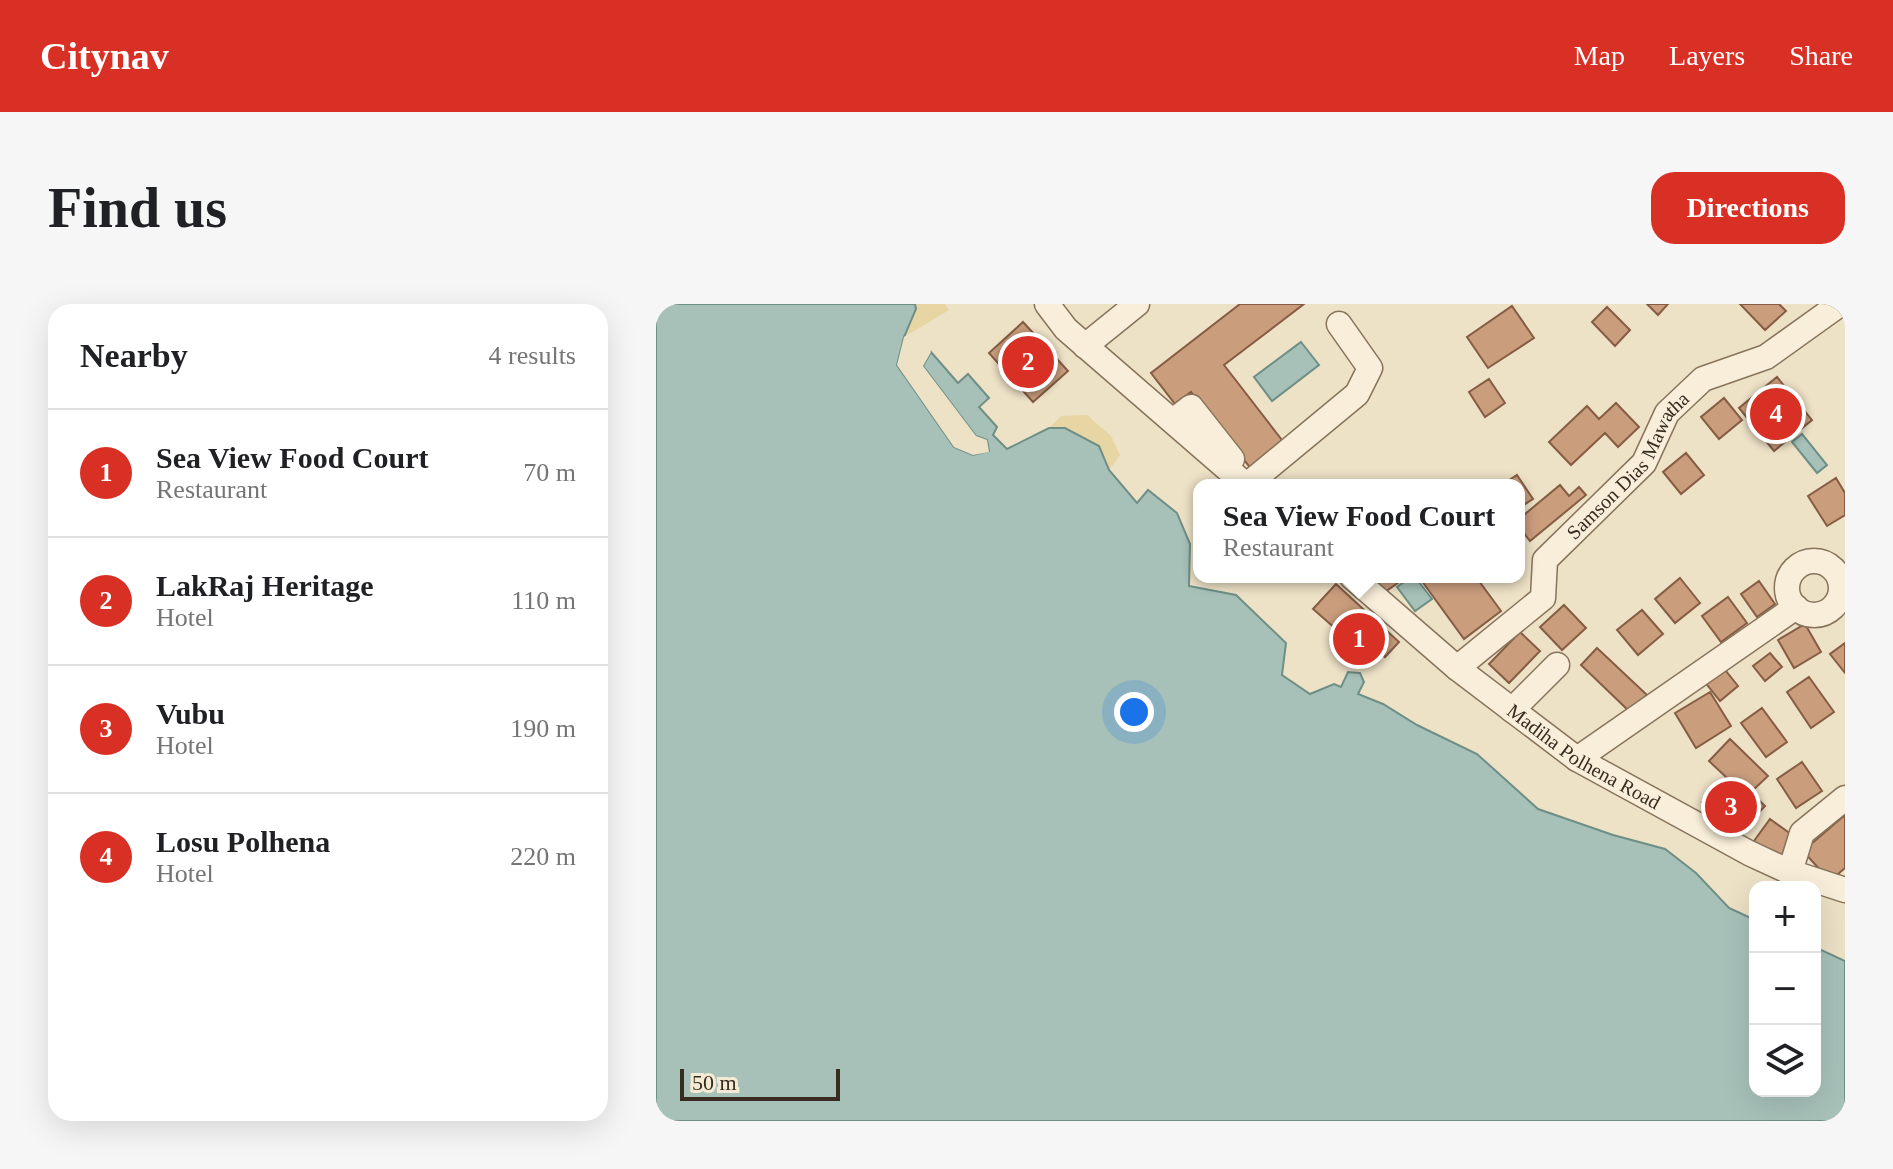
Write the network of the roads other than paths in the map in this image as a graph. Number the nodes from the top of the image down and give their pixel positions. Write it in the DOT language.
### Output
graph roads {
  1 [pos="1047,304"];
  2 [pos="1137,304"];
  3 [pos="1840,304"];
  4 [pos="1339,324"];
  5 [pos="1085,346"];
  6 [pos="1240,479"];
  7 [pos="1242,479"];
  8 [pos="1359,583"];
  9 [pos="1796,607"];
  10 [pos="1557,665"];
  11 [pos="1457,668"];
  12 [pos="1512,710"];
  13 [pos="1577,759"];
  14 [pos="1845,798"];
  15 [pos="1790,872"];
  16 [pos="1845,890"];
  1 -- 5 [label="street"];
  2 -- 5 [label="street"];
  3 -- 11 [label="street, Samson Dias Mawatha"];
  4 -- 7 [label="street"];
  5 -- 6 [label="street"];
  8 -- 11 [label="street, Madiha Polhena Road"];
  9 -- 13 [label="street"];
  10 -- 12 [label="street"];
  11 -- 12 [label="street, Madiha Polhena Road"];
  12 -- 13 [label="street, Madiha Polhena Road"];
  13 -- 15 [label="street, Madiha Polhena Road"];
  14 -- 15 [label="street"];
  15 -- 16 [label="street, Madiha Polhena Road"];
}
